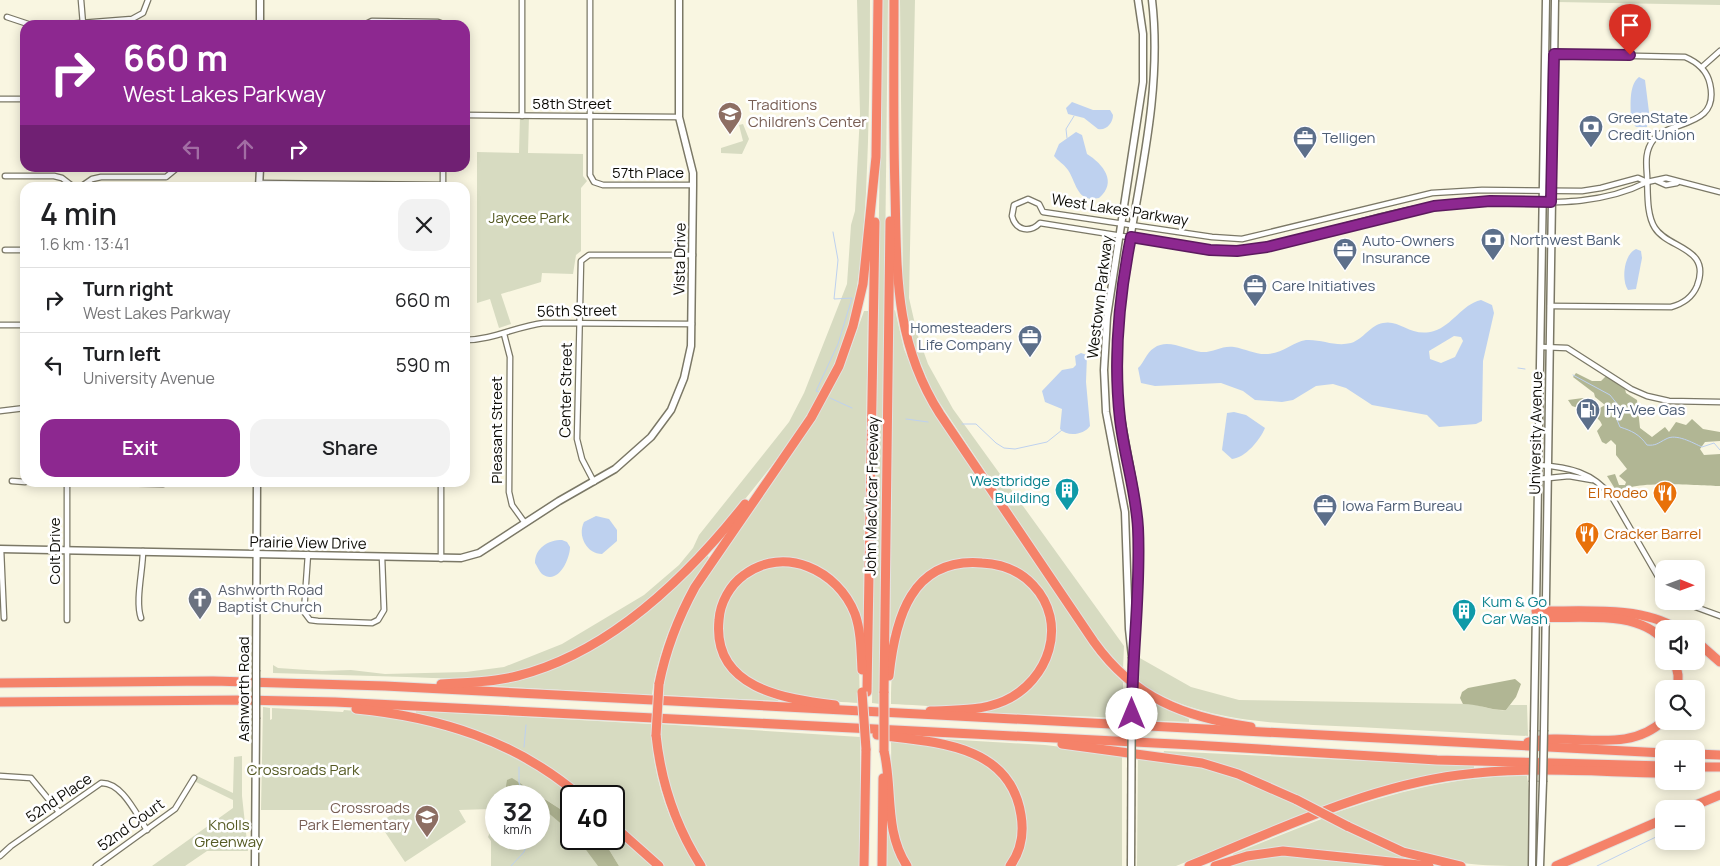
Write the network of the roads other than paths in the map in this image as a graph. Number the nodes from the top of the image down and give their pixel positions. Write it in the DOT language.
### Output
graph roads {
  1 [pos="81,0"];
  2 [pos="148,0"];
  3 [pos="260,0"];
  4 [pos="522,0"];
  5 [pos="590,0"];
  6 [pos="679,0"];
  7 [pos="878,0"];
  8 [pos="894,0"];
  9 [pos="1138,0"];
  10 [pos="1152,0"];
  11 [pos="1546,0"];
  12 [pos="1555,0"];
  13 [pos="8,17"];
  14 [pos="83,20"];
  15 [pos="117,20"];
  16 [pos="260,20"];
  17 [pos="20,21"];
  18 [pos="1720,51"];
  19 [pos="1545,54"];
  20 [pos="1554,54"];
  21 [pos="1702,67"];
  22 [pos="0,99"];
  23 [pos="20,99"];
  24 [pos="470,115"];
  25 [pos="522,116"];
  26 [pos="590,116"];
  27 [pos="679,116"];
  28 [pos="893,126"];
  29 [pos="876,157"];
  30 [pos="172,172"];
  31 [pos="5,176"];
  32 [pos="67,182"];
  33 [pos="88,182"];
  34 [pos="1647,182"];
  35 [pos="693,185"];
  36 [pos="1547,191"];
  37 [pos="1720,192"];
  38 [pos="1547,202"];
  39 [pos="1043,212"];
  40 [pos="1040,223"];
  41 [pos="1121,224"];
  42 [pos="1133,226"];
  43 [pos="1120,236"];
  44 [pos="1131,237"];
  45 [pos="5,250"];
  46 [pos="20,250"];
  47 [pos="693,255"];
  48 [pos="1550,306"];
  49 [pos="579,323"];
  50 [pos="692,324"];
  51 [pos="0,325"];
  52 [pos="20,325"];
  53 [pos="504,334"];
  54 [pos="470,340"];
  55 [pos="1541,347"];
  56 [pos="1549,347"];
  57 [pos="1720,402"];
  58 [pos="20,409"];
  59 [pos="0,411"];
  60 [pos="1539,465"];
  61 [pos="1548,466"];
  62 [pos="776,468"];
  63 [pos="1548,478"];
  64 [pos="1539,479"];
  65 [pos="12,481"];
  66 [pos="20,482"];
  67 [pos="594,482"];
  68 [pos="1596,482"];
  69 [pos="68,487"];
  70 [pos="257,487"];
  71 [pos="441,487"];
  72 [pos="524,523"];
  73 [pos="1,549"];
  74 [pos="67,550"];
  75 [pos="143,551"];
  76 [pos="257,554"];
  77 [pos="308,554"];
  78 [pos="382,557"];
  79 [pos="440,559"];
  80 [pos="1655,571"];
  81 [pos="1704,610"];
  82 [pos="1536,614"];
  83 [pos="1546,614"];
  84 [pos="1720,616"];
  85 [pos="4,618"];
  86 [pos="141,618"];
  87 [pos="67,620"];
  88 [pos="1662,620"];
  89 [pos="1655,633"];
  90 [pos="1705,649"];
  91 [pos="1132,657"];
  92 [pos="1720,662"];
  93 [pos="0,683"];
  94 [pos="385,686"];
  95 [pos="865,692"];
  96 [pos="884,693"];
  97 [pos="274,700"];
  98 [pos="0,702"];
  99 [pos="859,712"];
  100 [pos="883,714"];
  101 [pos="810,726"];
  102 [pos="1655,727"];
  103 [pos="1303,734"];
  104 [pos="1014,737"];
  105 [pos="1519,744"];
  106 [pos="884,751"];
  107 [pos="1655,752"];
  108 [pos="1705,754"];
  109 [pos="1720,755"];
  110 [pos="1655,766"];
  111 [pos="1705,767"];
  112 [pos="1720,767"];
  113 [pos="1655,773"];
  114 [pos="1705,773"];
  115 [pos="1720,773"];
  116 [pos="0,776"];
  117 [pos="194,778"];
  118 [pos="565,785"];
  119 [pos="1720,795"];
  120 [pos="1705,801"];
  121 [pos="59,812"];
  122 [pos="1655,823"];
  123 [pos="147,830"];
  124 [pos="625,836"];
  125 [pos="0,856"];
  126 [pos="96,866"];
  127 [pos="255,866"];
  128 [pos="659,866"];
  129 [pos="701,866"];
  130 [pos="864,866"];
  131 [pos="882,866"];
  132 [pos="907,866"];
  133 [pos="1010,866"];
  134 [pos="1131,866"];
  135 [pos="1189,866"];
  136 [pos="1215,866"];
  137 [pos="1429,866"];
  138 [pos="1462,866"];
  139 [pos="1532,866"];
  140 [pos="1540,866"];
  141 [pos="1556,866"];
  1 -- 14 [label="street"];
  2 -- 15 [label="street"];
  3 -- 16 [label="street"];
  4 -- 25 [label="street"];
  5 -- 26 [label="street"];
  6 -- 27 [label="street, Vista Drive"];
  7 -- 29 [label="highway"];
  8 -- 28 [label="highway"];
  9 -- 41 [label="street, Westown Parkway"];
  10 -- 42 [label="street, Westown Parkway"];
  11 -- 19 [label="street, University Avenue"];
  12 -- 20 [label="street, University Avenue"];
  13 -- 17 [label="street"];
  18 -- 21 [label="street"];
  19 -- 20 [label="street"];
  19 -- 36 [label="street, University Avenue"];
  20 -- 21 [label="street"];
  20 -- 36 [label="street, University Avenue"];
  21 -- 34 [label="street"];
  22 -- 23 [label="street"];
  24 -- 25 [label="street, 58th Street"];
  25 -- 26 [label="street, 58th Street"];
  26 -- 27 [label="street, 58th Street"];
  26 -- 35 [label="street, 57th Place"];
  27 -- 35 [label="street, Vista Drive"];
  28 -- 96 [label="highway, John MacVicar Freeway"];
  28 -- 103 [label="highway"];
  29 -- 62 [label="highway"];
  29 -- 95 [label="highway, John MacVicar Freeway"];
  30 -- 33 [label="street"];
  31 -- 32 [label="street"];
  34 -- 36 [label="street, West Lakes Parkway"];
  34 -- 37 [label="street"];
  34 -- 38 [label="street, West Lakes Parkway"];
  34 -- 48 [label="street"];
  35 -- 47 [label="street, Vista Drive"];
  36 -- 38 [label="street, University Avenue"];
  36 -- 42 [label="street, West Lakes Parkway"];
  38 -- 44 [label="street, West Lakes Parkway"];
  38 -- 48 [label="street, University Avenue"];
  38 -- 55 [label="street, University Avenue"];
  39 -- 40 [label="street"];
  39 -- 40 [label="street, West Lakes Parkway"];
  39 -- 41 [label="street, West Lakes Parkway"];
  40 -- 43 [label="street, West Lakes Parkway"];
  41 -- 42 [label="street, West Lakes Parkway"];
  41 -- 43 [label="street, Westown Parkway"];
  42 -- 44 [label="street, Westown Parkway"];
  43 -- 44 [label="street, West Lakes Parkway"];
  43 -- 91 [label="street, Westown Parkway"];
  44 -- 91 [label="street, Westown Parkway"];
  45 -- 46 [label="street"];
  47 -- 49 [label="street, Center Street"];
  47 -- 50 [label="street, Vista Drive"];
  48 -- 56 [label="street, University Avenue"];
  49 -- 50 [label="street, 56th Street"];
  49 -- 53 [label="street, 56th Street"];
  49 -- 67 [label="street, Center Street"];
  50 -- 67 [label="street, Vista Drive"];
  51 -- 52 [label="street"];
  53 -- 54 [label="street, 56th Street"];
  53 -- 72 [label="street, Pleasant Street"];
  55 -- 56 [label="street"];
  55 -- 60 [label="street, University Avenue"];
  56 -- 57 [label="street"];
  56 -- 61 [label="street, University Avenue"];
  58 -- 59 [label="street"];
  60 -- 61 [label="street"];
  60 -- 64 [label="street, University Avenue"];
  61 -- 63 [label="street, University Avenue"];
  61 -- 68 [label="street"];
  62 -- 94 [label="highway"];
  62 -- 129 [label="highway, bridge"];
  63 -- 64 [label="street"];
  63 -- 68 [label="street"];
  63 -- 83 [label="street, University Avenue"];
  64 -- 82 [label="street, University Avenue"];
  65 -- 66 [label="street"];
  67 -- 72 [label="street, Prairie View Drive"];
  68 -- 80 [label="street"];
  69 -- 74 [label="street, Colt Drive"];
  70 -- 76 [label="street, Ashworth Road"];
  71 -- 79 [label="street"];
  72 -- 79 [label="street, Prairie View Drive"];
  73 -- 74 [label="street, Prairie View Drive"];
  73 -- 85 [label="street"];
  74 -- 75 [label="street, Prairie View Drive"];
  74 -- 87 [label="street, Colt Drive"];
  75 -- 76 [label="street, Prairie View Drive"];
  75 -- 86 [label="street"];
  76 -- 77 [label="street, Prairie View Drive"];
  76 -- 127 [label="street, Ashworth Road, bridge"];
  77 -- 78 [label="street, Prairie View Drive"];
  77 -- 78 [label="street"];
  78 -- 79 [label="street, Prairie View Drive"];
  81 -- 84 [label="street"];
  82 -- 83 [label="highway"];
  82 -- 139 [label="street, University Avenue, bridge"];
  83 -- 88 [label="highway"];
  83 -- 89 [label="highway"];
  83 -- 140 [label="street, University Avenue, bridge"];
  90 -- 92 [label="highway"];
  91 -- 134 [label="street, Westown Parkway, bridge"];
  93 -- 94 [label="highway"];
  94 -- 99 [label="highway"];
  95 -- 99 [label="highway"];
  95 -- 130 [label="highway, John MacVicar Freeway, bridge"];
  96 -- 100 [label="highway"];
  96 -- 106 [label="highway, John MacVicar Freeway, bridge"];
  97 -- 98 [label="highway"];
  97 -- 101 [label="highway"];
  97 -- 118 [label="highway"];
  99 -- 100 [label="highway"];
  100 -- 103 [label="highway"];
  101 -- 104 [label="highway"];
  101 -- 133 [label="highway"];
  102 -- 105 [label="highway"];
  103 -- 105 [label="highway"];
  104 -- 110 [label="highway"];
  104 -- 138 [label="highway, bridge"];
  105 -- 107 [label="highway"];
  106 -- 131 [label="highway, John MacVicar Freeway"];
  106 -- 132 [label="highway"];
  108 -- 109 [label="highway"];
  111 -- 112 [label="highway"];
  113 -- 135 [label="highway"];
  114 -- 115 [label="highway"];
  116 -- 121 [label="street"];
  117 -- 123 [label="street, 52nd Court"];
  119 -- 120 [label="highway"];
  121 -- 123 [label="street, 52nd Place"];
  121 -- 125 [label="street, 52nd Place"];
  122 -- 141 [label="highway"];
  123 -- 126 [label="street, 52nd Court"];
  124 -- 128 [label="highway"];
  136 -- 137 [label="highway"];
}
